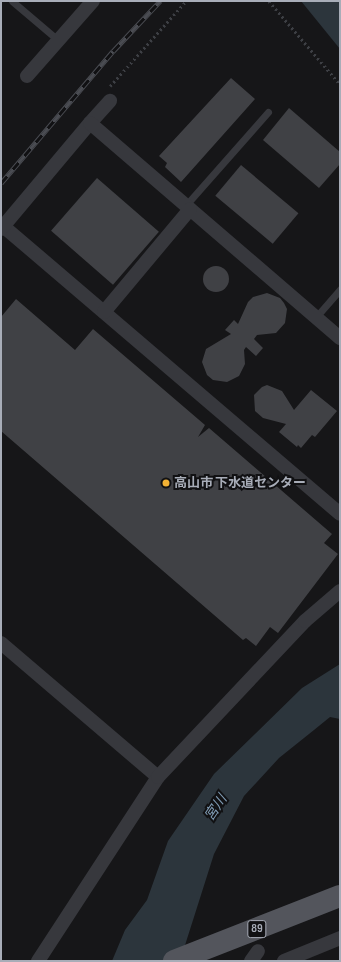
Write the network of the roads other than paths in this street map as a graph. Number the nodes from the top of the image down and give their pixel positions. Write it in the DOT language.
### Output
graph roads {
  1 [pos="12,1"];
  2 [pos="93,1"];
  3 [pos="58,40"];
  4 [pos="27,76"];
  5 [pos="110,101"];
  6 [pos="268,112"];
  7 [pos="90,123"];
  8 [pos="188,207"];
  9 [pos="2,228"];
  10 [pos="340,290"];
  11 [pos="104,312"];
  12 [pos="316,317"];
  13 [pos="340,338"];
  14 [pos="340,514"];
  15 [pos="340,591"];
  16 [pos="1,642"];
  17 [pos="158,777"];
  18 [pos="340,896"];
  19 [pos="340,938"];
  20 [pos="38,961"];
  21 [pos="174,961"];
  22 [pos="284,961"];
  1 -- 3 [label="lane"];
  2 -- 3 [label="street"];
  3 -- 4 [label="street"];
  5 -- 7 [label="street"];
  6 -- 8 [label="lane"];
  7 -- 8 [label="street"];
  7 -- 9 [label="street"];
  8 -- 11 [label="street"];
  8 -- 12 [label="street"];
  9 -- 11 [label="street"];
  10 -- 12 [label="lane"];
  11 -- 14 [label="street"];
  12 -- 13 [label="street"];
  15 -- 17 [label="street"];
  16 -- 17 [label="street"];
  17 -- 20 [label="street"];
  18 -- 21 [label="main road, 89"];
  19 -- 22 [label="street"];
}
